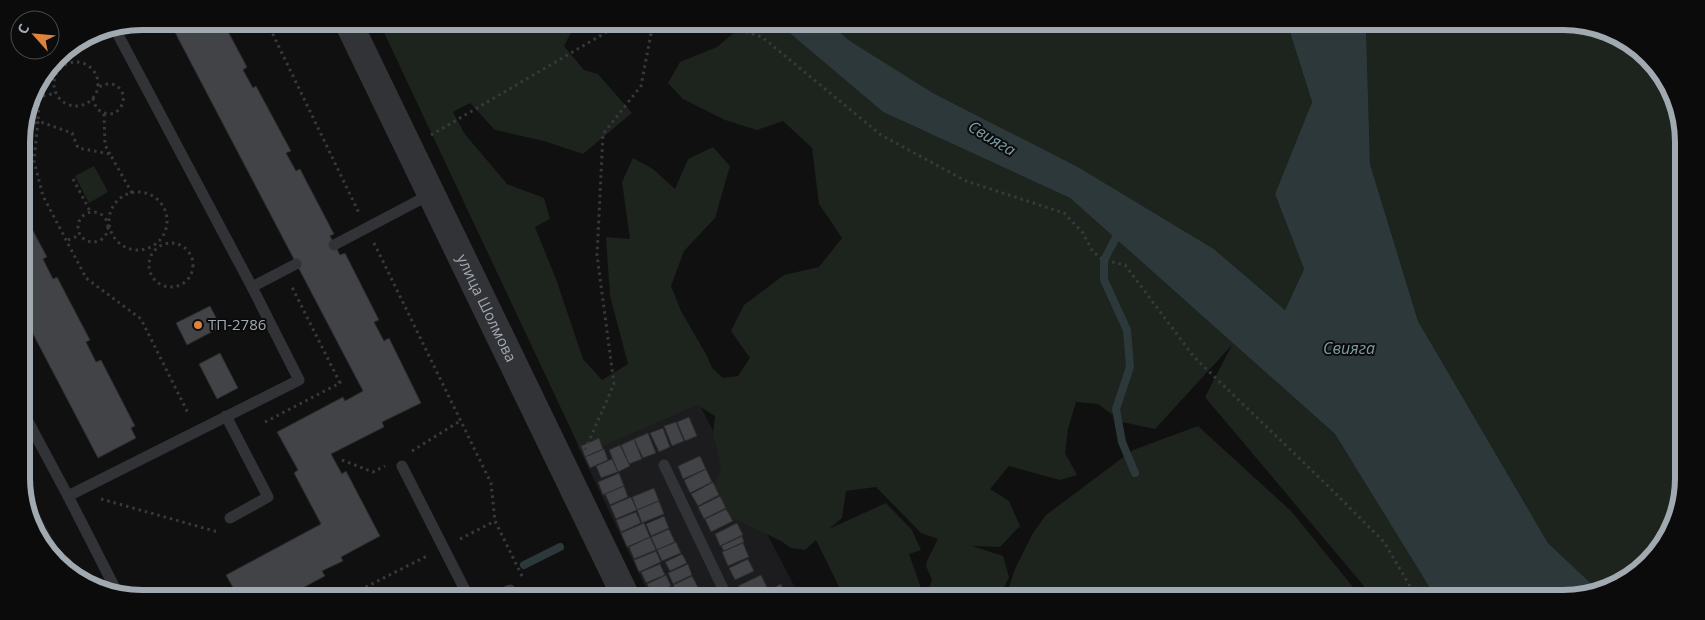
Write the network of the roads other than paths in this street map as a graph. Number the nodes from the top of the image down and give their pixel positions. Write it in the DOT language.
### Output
graph roads {
  1 [pos="352,30"];
  2 [pos="117,33"];
  3 [pos="431,194"];
  4 [pos="334,245"];
  5 [pos="296,264"];
  6 [pos="252,288"];
  7 [pos="226,416"];
  8 [pos="30,424"];
  9 [pos="402,466"];
  10 [pos="664,466"];
  11 [pos="72,494"];
  12 [pos="230,518"];
  13 [pos="114,586"];
  14 [pos="464,590"];
  15 [pos="623,590"];
  16 [pos="724,590"];
  1 -- 3 [label="street, улица Шолмова"];
  2 -- 6 [label="lane"];
  3 -- 4 [label="lane"];
  3 -- 15 [label="street, улица Шолмова"];
  5 -- 6 [label="lane"];
  6 -- 7 [label="lane"];
  7 -- 11 [label="lane"];
  7 -- 12 [label="lane"];
  8 -- 11 [label="lane"];
  9 -- 14 [label="lane"];
  10 -- 16 [label="lane"];
  11 -- 13 [label="lane"];
}
